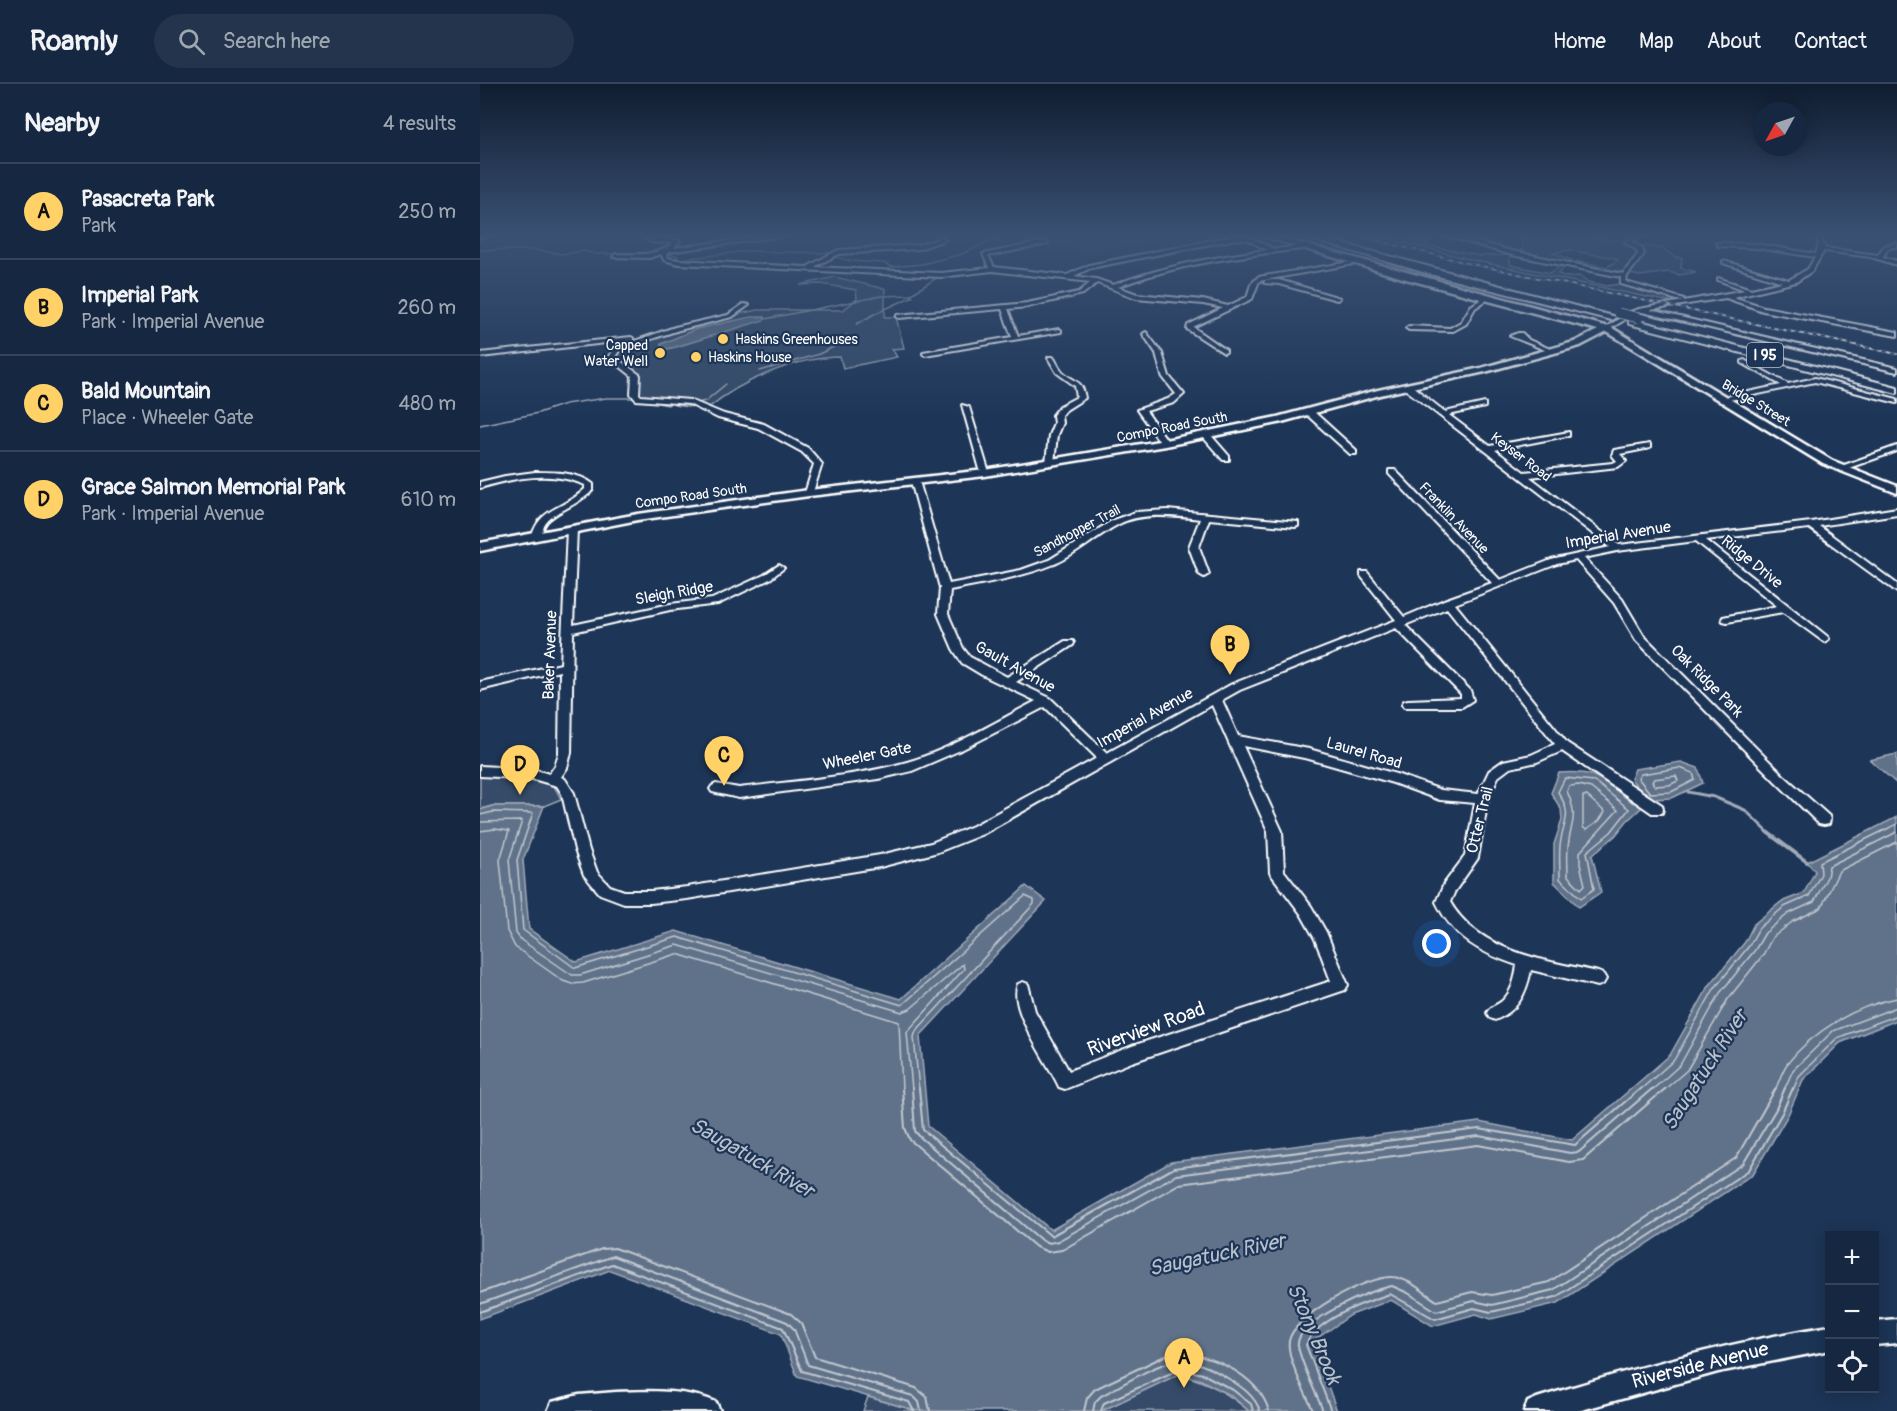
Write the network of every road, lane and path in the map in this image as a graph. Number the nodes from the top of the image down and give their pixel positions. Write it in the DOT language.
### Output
graph roads {
  1 [pos="1062,297"];
  2 [pos="1146,297"];
  3 [pos="1250,297"];
  4 [pos="1333,297"];
  5 [pos="1482,297"];
  6 [pos="1539,297"];
  7 [pos="1548,297"];
  8 [pos="1667,297"];
  9 [pos="1723,297"];
  10 [pos="1730,297"];
  11 [pos="1337,298"];
  12 [pos="1486,298"];
  13 [pos="1718,298"];
  14 [pos="746,305"];
  15 [pos="1004,307"];
  16 [pos="1229,308"];
  17 [pos="1615,315"];
  18 [pos="899,316"];
  19 [pos="1637,316"];
  20 [pos="1408,328"];
  21 [pos="1606,329"];
  22 [pos="1059,331"];
  23 [pos="1146,334"];
  24 [pos="1897,334"];
  25 [pos="1016,336"];
  26 [pos="1526,340"];
  27 [pos="630,342"];
  28 [pos="1224,351"];
  29 [pos="1552,351"];
  30 [pos="925,353"];
  31 [pos="480,355"];
  32 [pos="1051,358"];
  33 [pos="1744,362"];
  34 [pos="1897,370"];
  35 [pos="1897,383"];
  36 [pos="1787,386"];
  37 [pos="1408,387"];
  38 [pos="1897,390"];
  39 [pos="1723,400"];
  40 [pos="1897,401"];
  41 [pos="1482,405"];
  42 [pos="965,407"];
  43 [pos="1310,413"];
  44 [pos="1444,414"];
  45 [pos="1566,434"];
  46 [pos="1206,435"];
  47 [pos="1165,443"];
  48 [pos="1647,446"];
  49 [pos="1897,447"];
  50 [pos="1488,449"];
  51 [pos="1353,452"];
  52 [pos="1226,458"];
  53 [pos="1050,463"];
  54 [pos="1840,468"];
  55 [pos="985,472"];
  56 [pos="1392,472"];
  57 [pos="1524,476"];
  58 [pos="915,481"];
  59 [pos="480,485"];
  60 [pos="1897,490"];
  61 [pos="809,493"];
  62 [pos="1897,511"];
  63 [pos="1205,517"];
  64 [pos="1295,524"];
  65 [pos="1811,525"];
  66 [pos="572,529"];
  67 [pos="537,536"];
  68 [pos="1700,540"];
  69 [pos="480,547"];
  70 [pos="1617,548"];
  71 [pos="1577,556"];
  72 [pos="779,568"];
  73 [pos="1204,574"];
  74 [pos="1364,574"];
  75 [pos="1497,583"];
  76 [pos="945,588"];
  77 [pos="1897,589"];
  78 [pos="1448,602"];
  79 [pos="1785,608"];
  80 [pos="1727,619"];
  81 [pos="1399,622"];
  82 [pos="567,630"];
  83 [pos="1824,639"];
  84 [pos="1069,643"];
  85 [pos="566,666"];
  86 [pos="1008,682"];
  87 [pos="480,686"];
  88 [pos="1215,698"];
  89 [pos="1046,701"];
  90 [pos="1408,704"];
  91 [pos="1235,740"];
  92 [pos="1563,746"];
  93 [pos="1105,759"];
  94 [pos="480,771"];
  95 [pos="553,778"];
  96 [pos="716,789"];
  97 [pos="1482,800"];
  98 [pos="1655,808"];
  99 [pos="1824,820"];
  100 [pos="1525,962"];
  101 [pos="1598,979"];
  102 [pos="1023,989"];
  103 [pos="1495,1013"];
  104 [pos="1897,1331"];
  105 [pos="1879,1333"];
  106 [pos="1825,1339"];
  107 [pos="561,1411"];
  108 [pos="707,1411"];
  109 [pos="1537,1411"];
  1 -- 15 [label="street"];
  2 -- 16 [label="street"];
  3 -- 16 [label="street"];
  4 -- 11 [label="street"];
  5 -- 12 [label="main road, Bridge Street"];
  6 -- 17 [label="highway, I 95"];
  7 -- 17 [label="highway, I 95"];
  8 -- 13 [label="street"];
  9 -- 13 [label="street, Compo Road South"];
  10 -- 24 [label="street"];
  12 -- 20 [label="street"];
  12 -- 21 [label="main road, Bridge Street"];
  13 -- 19 [label="street, Compo Road South"];
  14 -- 27 [label="street"];
  15 -- 18 [label="street"];
  15 -- 25 [label="street"];
  16 -- 28 [label="street"];
  17 -- 19 [label="highway, I 95"];
  19 -- 21 [label="street, Compo Road South"];
  19 -- 34 [label="street"];
  19 -- 35 [label="highway, I 95"];
  19 -- 38 [label="highway, I 95"];
  21 -- 29 [label="main road, Compo Road South"];
  21 -- 39 [label="main road, Bridge Street"];
  22 -- 25 [label="street"];
  23 -- 47 [label="street"];
  25 -- 30 [label="street"];
  26 -- 29 [label="street"];
  27 -- 31 [label="street"];
  27 -- 61 [label="street"];
  29 -- 37 [label="main road, Compo Road South"];
  32 -- 53 [label="street"];
  33 -- 36 [label="street"];
  36 -- 39 [label="street"];
  36 -- 40 [label="street"];
  37 -- 43 [label="main road, Compo Road South"];
  37 -- 44 [label="street, Keyser Road"];
  39 -- 54 [label="main road, Bridge Street"];
  41 -- 44 [label="street"];
  42 -- 55 [label="street"];
  43 -- 46 [label="main road, Compo Road South"];
  43 -- 51 [label="street"];
  44 -- 50 [label="street, Keyser Road"];
  45 -- 50 [label="street"];
  46 -- 47 [label="main road, Compo Road South"];
  46 -- 52 [label="street"];
  47 -- 53 [label="main road, Compo Road South"];
  48 -- 57 [label="street"];
  49 -- 54 [label="street"];
  50 -- 57 [label="street, Keyser Road"];
  53 -- 55 [label="main road, Compo Road South"];
  54 -- 60 [label="main road, Bridge Street"];
  55 -- 58 [label="main road, Compo Road South"];
  56 -- 75 [label="street, Franklin Avenue"];
  57 -- 70 [label="street, Keyser Road"];
  58 -- 61 [label="main road, Compo Road South"];
  58 -- 76 [label="street, Gault Avenue"];
  59 -- 67 [label="street"];
  61 -- 66 [label="main road, Compo Road South"];
  62 -- 65 [label="street, Imperial Avenue"];
  63 -- 64 [label="street, Sandhopper Trail"];
  63 -- 73 [label="street"];
  63 -- 76 [label="street, Sandhopper Trail"];
  65 -- 68 [label="street, Imperial Avenue"];
  65 -- 77 [label="street"];
  66 -- 67 [label="main road, Compo Road South"];
  66 -- 82 [label="street, Baker Avenue"];
  67 -- 69 [label="main road, Compo Road South"];
  68 -- 70 [label="street, Imperial Avenue"];
  68 -- 79 [label="street, Ridge Drive"];
  70 -- 71 [label="street, Imperial Avenue"];
  71 -- 75 [label="street, Imperial Avenue"];
  71 -- 99 [label="street, Oak Ridge Park"];
  72 -- 82 [label="street, Sleigh Ridge"];
  74 -- 81 [label="street"];
  75 -- 78 [label="street, Imperial Avenue"];
  76 -- 86 [label="street, Gault Avenue"];
  78 -- 81 [label="street, Imperial Avenue"];
  78 -- 92 [label="street"];
  79 -- 80 [label="street, Ridge Drive"];
  79 -- 83 [label="street, Ridge Drive"];
  81 -- 88 [label="street, Imperial Avenue"];
  81 -- 90 [label="street"];
  82 -- 85 [label="street, Baker Avenue"];
  84 -- 86 [label="street"];
  85 -- 87 [label="street"];
  85 -- 95 [label="street, Baker Avenue"];
  86 -- 89 [label="street, Gault Avenue"];
  88 -- 91 [label="street"];
  88 -- 93 [label="street, Imperial Avenue"];
  89 -- 93 [label="street, Gault Avenue"];
  89 -- 96 [label="street, Wheeler Gate"];
  91 -- 97 [label="street, Laurel Road"];
  91 -- 102 [label="street, Riverview Road"];
  92 -- 97 [label="street, Otter Trail"];
  92 -- 98 [label="street"];
  93 -- 95 [label="street, Imperial Avenue"];
  94 -- 95 [label="street"];
  97 -- 100 [label="street, Otter Trail"];
  100 -- 101 [label="street, Otter Trail"];
  100 -- 103 [label="street"];
  104 -- 105 [label="main road"];
  106 -- 109 [label="main road, Riverside Avenue"];
  107 -- 108 [label="main road"];
}
